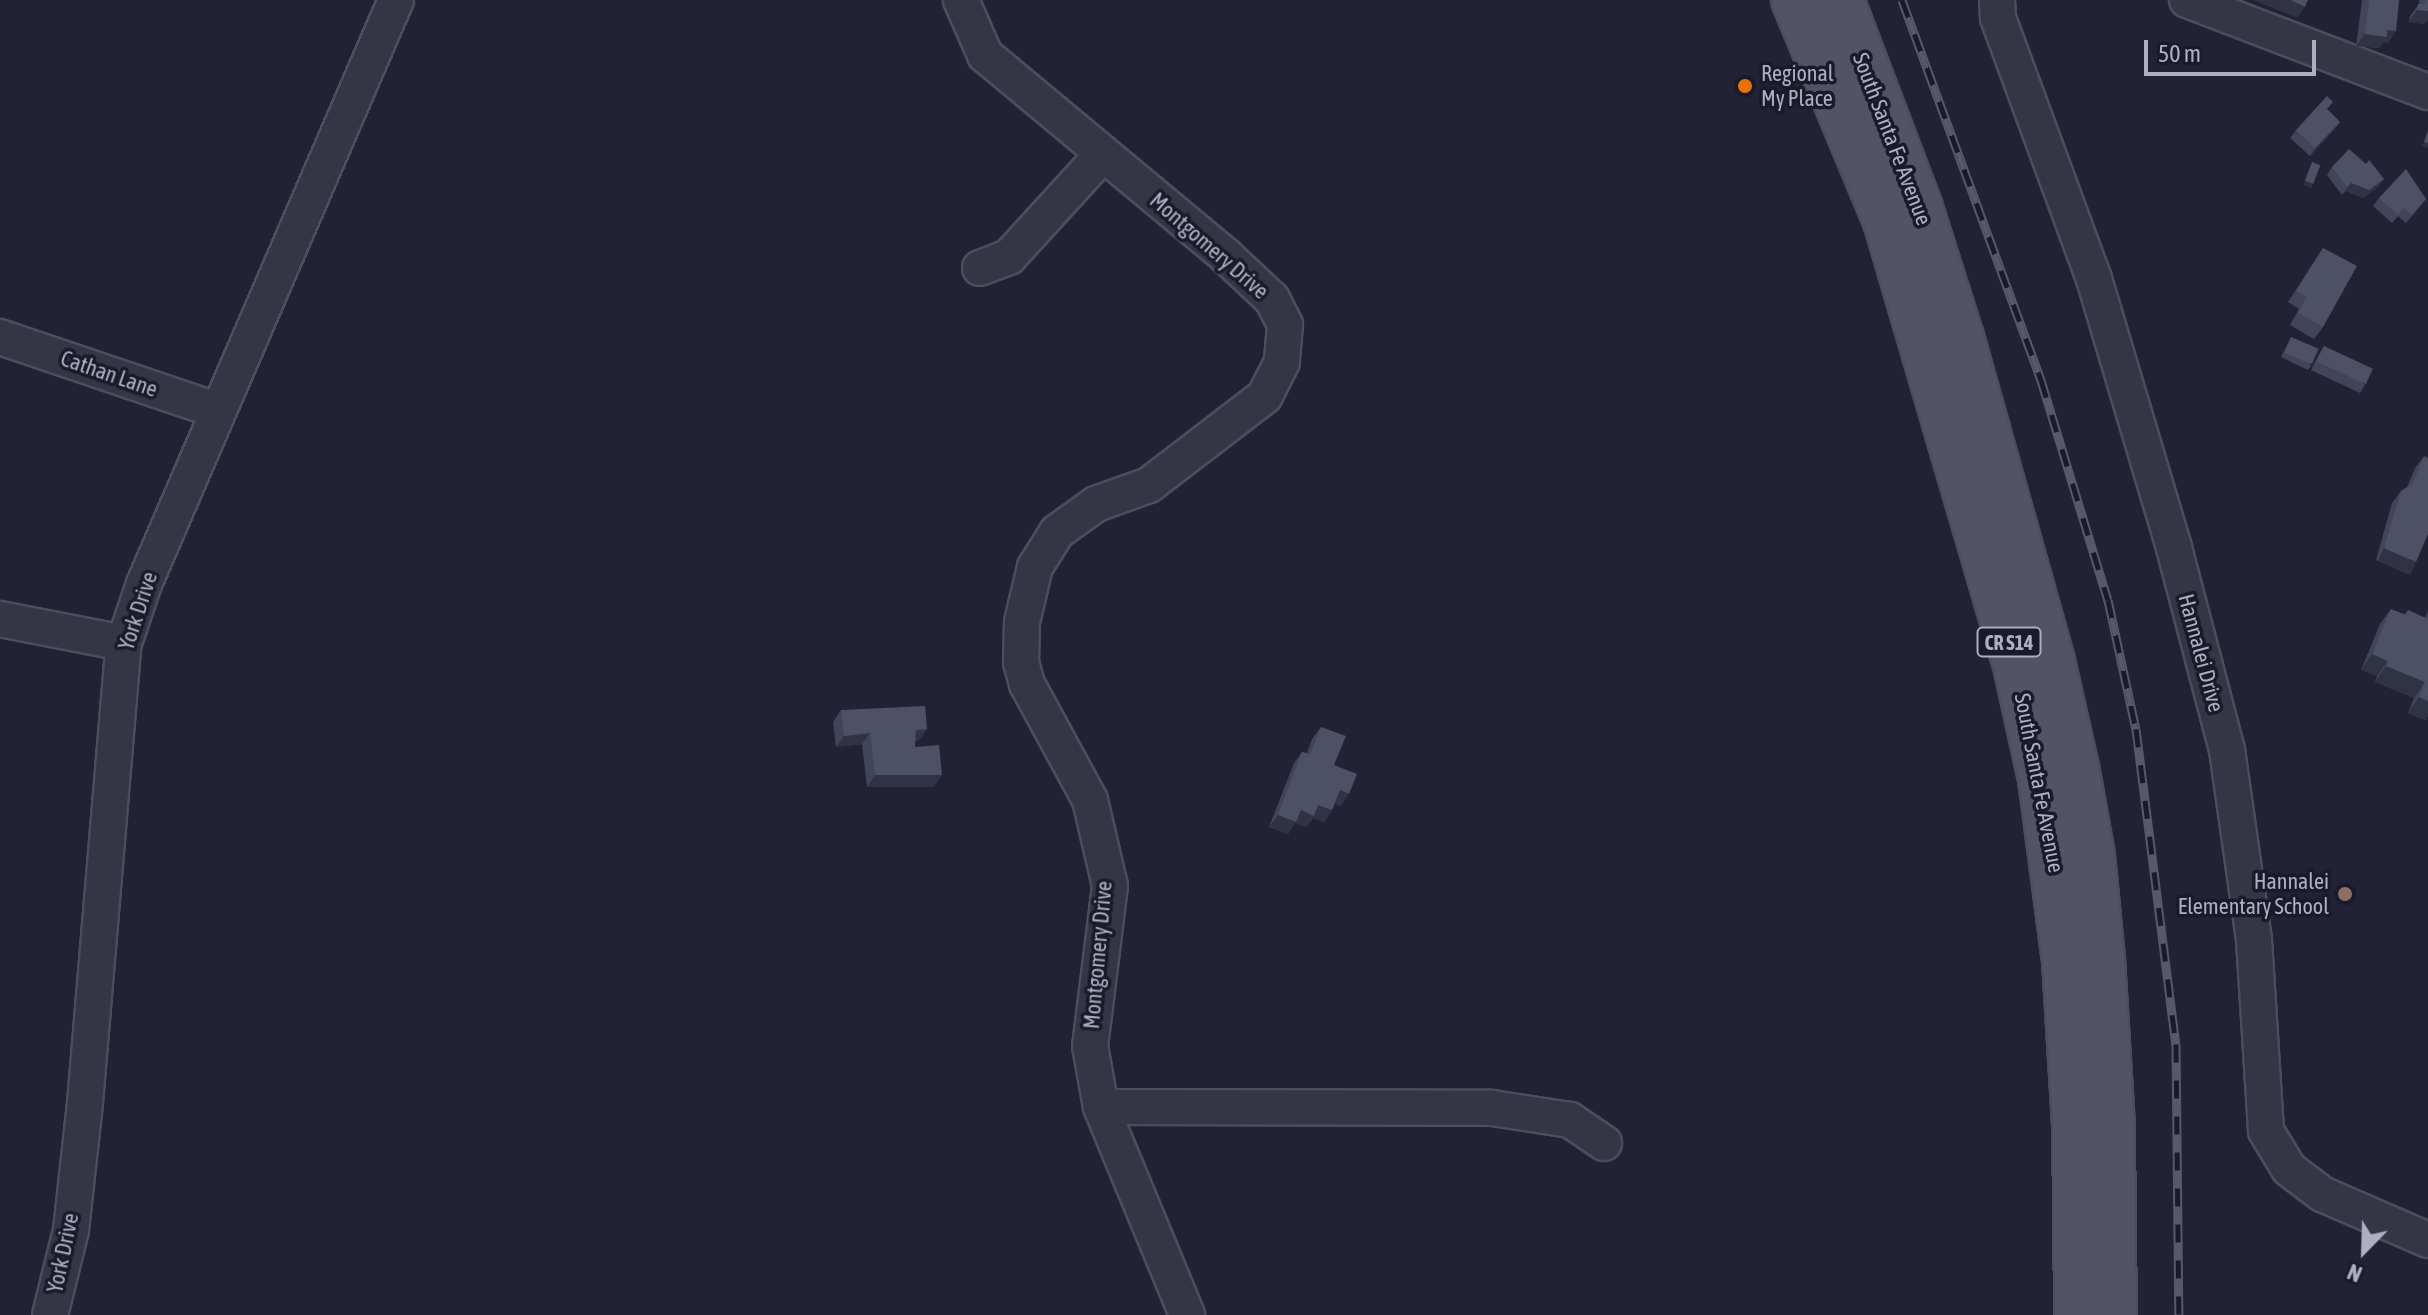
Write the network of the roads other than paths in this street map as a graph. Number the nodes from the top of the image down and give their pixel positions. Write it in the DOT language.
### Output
graph roads {
  1 [pos="396,0"];
  2 [pos="961,0"];
  3 [pos="1794,0"];
  4 [pos="1841,0"];
  5 [pos="1997,0"];
  6 [pos="2187,0"];
  7 [pos="2428,92"];
  8 [pos="1102,155"];
  9 [pos="980,268"];
  10 [pos="0,337"];
  11 [pos="218,411"];
  12 [pos="0,619"];
  13 [pos="124,643"];
  14 [pos="1101,1107"];
  15 [pos="1604,1143"];
  16 [pos="2428,1240"];
  17 [pos="50,1315"];
  18 [pos="1187,1315"];
  19 [pos="2077,1315"];
  20 [pos="2114,1315"];
  1 -- 11 [label="street, York Drive"];
  2 -- 8 [label="street, Montgomery Drive"];
  3 -- 19 [label="main road, South Santa Fe Avenue / CR S14"];
  4 -- 20 [label="main road, South Santa Fe Avenue / CR S14"];
  5 -- 16 [label="street, Hannalei Drive"];
  6 -- 7 [label="street"];
  8 -- 9 [label="street"];
  8 -- 14 [label="street, Montgomery Drive"];
  10 -- 11 [label="street, Cathan Lane"];
  11 -- 13 [label="street, York Drive"];
  12 -- 13 [label="street"];
  13 -- 17 [label="street, York Drive"];
  14 -- 15 [label="street"];
  14 -- 18 [label="street, Montgomery Drive"];
}
